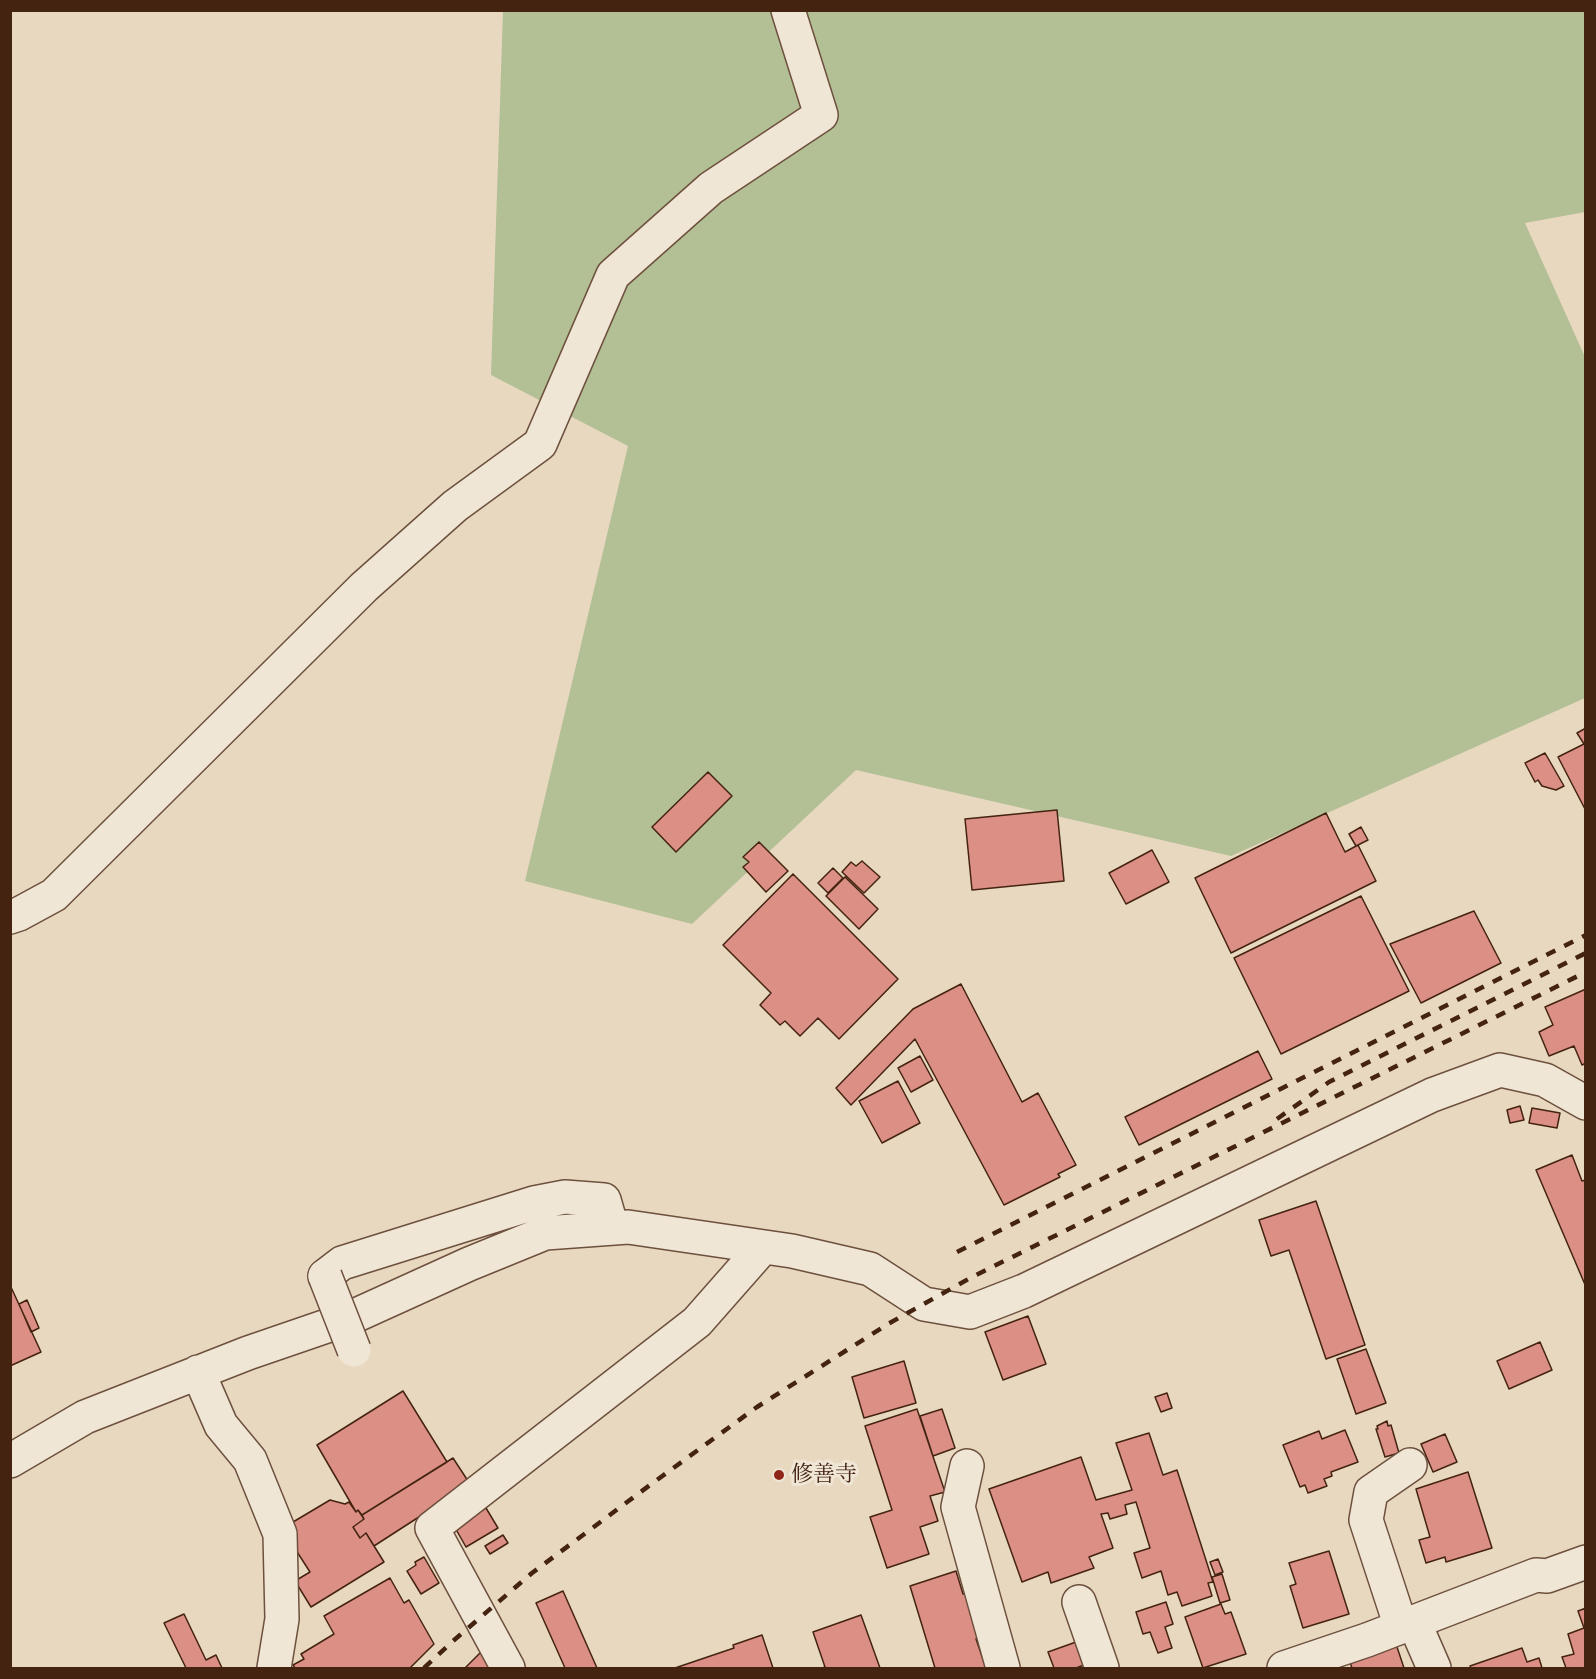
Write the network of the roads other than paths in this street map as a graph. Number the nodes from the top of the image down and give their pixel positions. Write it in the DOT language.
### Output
graph roads {
  1 [pos="788,10"];
  2 [pos="10,917"];
  3 [pos="1586,1103"];
  4 [pos="612,1228"];
  5 [pos="763,1247"];
  6 [pos="354,1350"];
  7 [pos="198,1372"];
  8 [pos="10,1461"];
  9 [pos="1410,1465"];
  10 [pos="967,1466"];
  11 [pos="1586,1562"];
  12 [pos="1079,1602"];
  13 [pos="1408,1624"];
  14 [pos="274,1668"];
  15 [pos="508,1668"];
  16 [pos="1003,1668"];
  17 [pos="1102,1668"];
  18 [pos="1284,1668"];
  19 [pos="1434,1668"];
  1 -- 2 [label="street"];
  3 -- 5 [label="street"];
  4 -- 5 [label="street"];
  4 -- 6 [label="street, bridge"];
  4 -- 7 [label="street"];
  5 -- 15 [label="street"];
  7 -- 8 [label="street"];
  7 -- 14 [label="street"];
  9 -- 13 [label="street"];
  10 -- 16 [label="street"];
  11 -- 13 [label="street"];
  12 -- 17 [label="street"];
  13 -- 18 [label="street"];
  13 -- 19 [label="street"];
}
